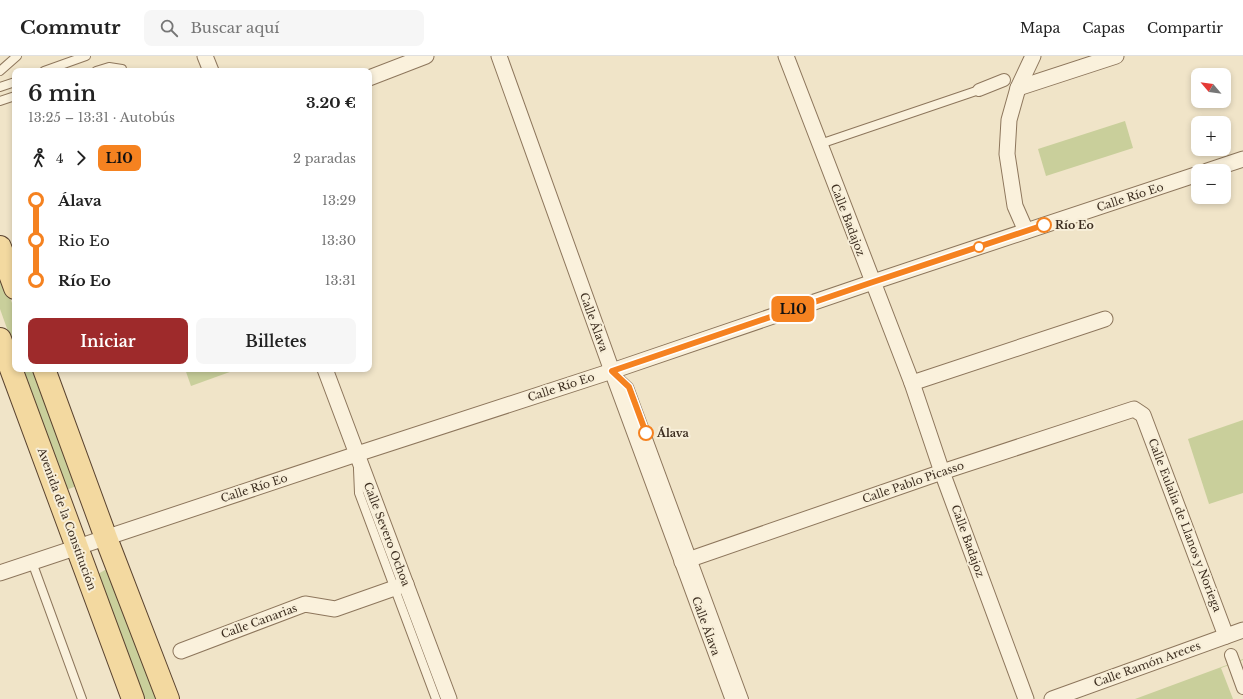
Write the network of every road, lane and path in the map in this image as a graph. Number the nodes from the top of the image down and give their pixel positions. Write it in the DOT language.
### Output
graph roads {
  1 [pos="17,56"];
  2 [pos="86,56"];
  3 [pos="205,56"];
  4 [pos="426,56"];
  5 [pos="500,56"];
  6 [pos="786,56"];
  7 [pos="1033,56"];
  8 [pos="1116,56"];
  9 [pos="52,68"];
  10 [pos="105,68"];
  11 [pos="115,68"];
  12 [pos="210,68"];
  13 [pos="0,71"];
  14 [pos="372,77"];
  15 [pos="1004,80"];
  16 [pos="12,83"];
  17 [pos="0,87"];
  18 [pos="1018,88"];
  19 [pos="979,90"];
  20 [pos="12,97"];
  21 [pos="0,101"];
  22 [pos="820,144"];
  23 [pos="1243,159"];
  24 [pos="1228,164"];
  25 [pos="1191,176"];
  26 [pos="1026,231"];
  27 [pos="0,247"];
  28 [pos="12,280"];
  29 [pos="873,282"];
  30 [pos="1105,318"];
  31 [pos="0,339"];
  32 [pos="12,371"];
  33 [pos="612,371"];
  34 [pos="12,372"];
  35 [pos="45,372"];
  36 [pos="326,372"];
  37 [pos="912,383"];
  38 [pos="1143,415"];
  39 [pos="357,454"];
  40 [pos="942,472"];
  41 [pos="106,538"];
  42 [pos="78,548"];
  43 [pos="687,560"];
  44 [pos="32,562"];
  45 [pos="0,573"];
  46 [pos="400,586"];
  47 [pos="1243,630"];
  48 [pos="1226,636"];
  49 [pos="181,651"];
  50 [pos="1231,655"];
  51 [pos="1243,688"];
  52 [pos="82,699"];
  53 [pos="133,699"];
  54 [pos="168,699"];
  55 [pos="436,699"];
  56 [pos="449,699"];
  57 [pos="733,699"];
  58 [pos="744,699"];
  59 [pos="1026,699"];
  60 [pos="1052,699"];
  1 -- 13 [label="lane"];
  2 -- 9 [label="lane"];
  3 -- 12 [label="street"];
  4 -- 14 [label="street"];
  5 -- 33 [label="street, Calle Álava"];
  6 -- 22 [label="street, Calle Badajoz"];
  7 -- 18 [label="street"];
  8 -- 18 [label="street"];
  10 -- 11 [label="lane"];
  15 -- 19 [label="street"];
  16 -- 17 [label="lane"];
  18 -- 26 [label="street"];
  19 -- 22 [label="lane"];
  20 -- 21 [label="lane"];
  22 -- 29 [label="street, Calle Badajoz"];
  23 -- 24 [label="street"];
  25 -- 26 [label="street, Calle Río Eo"];
  26 -- 29 [label="street, Calle Río Eo"];
  27 -- 28 [label="main road"];
  29 -- 33 [label="street, Calle Río Eo"];
  29 -- 37 [label="street, Calle Badajoz"];
  30 -- 37 [label="street"];
  31 -- 32 [label="main road, Avenida de la Constitución"];
  33 -- 39 [label="street, Calle Río Eo"];
  33 -- 43 [label="street, Calle Álava"];
  34 -- 42 [label="main road, Avenida de la Constitución"];
  35 -- 41 [label="main road"];
  36 -- 39 [label="street, Calle Severo Ochoa"];
  37 -- 40 [label="street, Calle Badajoz"];
  38 -- 40 [label="street, Calle Pablo Picasso"];
  38 -- 48 [label="street, Calle Eulalia de Llanos y Noriega"];
  39 -- 41 [label="street, Calle Río Eo"];
  39 -- 46 [label="street, Calle Severo Ochoa"];
  40 -- 43 [label="street, Calle Pablo Picasso"];
  40 -- 59 [label="street, Calle Badajoz"];
  41 -- 42 [label="street, Calle Río Eo"];
  41 -- 54 [label="main road"];
  42 -- 44 [label="street, Calle Río Eo"];
  42 -- 53 [label="main road, Avenida de la Constitución"];
  43 -- 57 [label="street, Calle Álava"];
  43 -- 58 [label="lane"];
  44 -- 45 [label="street, Calle Río Eo"];
  44 -- 52 [label="lane"];
  46 -- 49 [label="street, Calle Canarias"];
  46 -- 55 [label="lane"];
  46 -- 56 [label="street, Calle Severo Ochoa"];
  47 -- 48 [label="street, Calle Ramón Areces"];
  48 -- 60 [label="street, Calle Ramón Areces"];
  50 -- 51 [label="street"];
}
